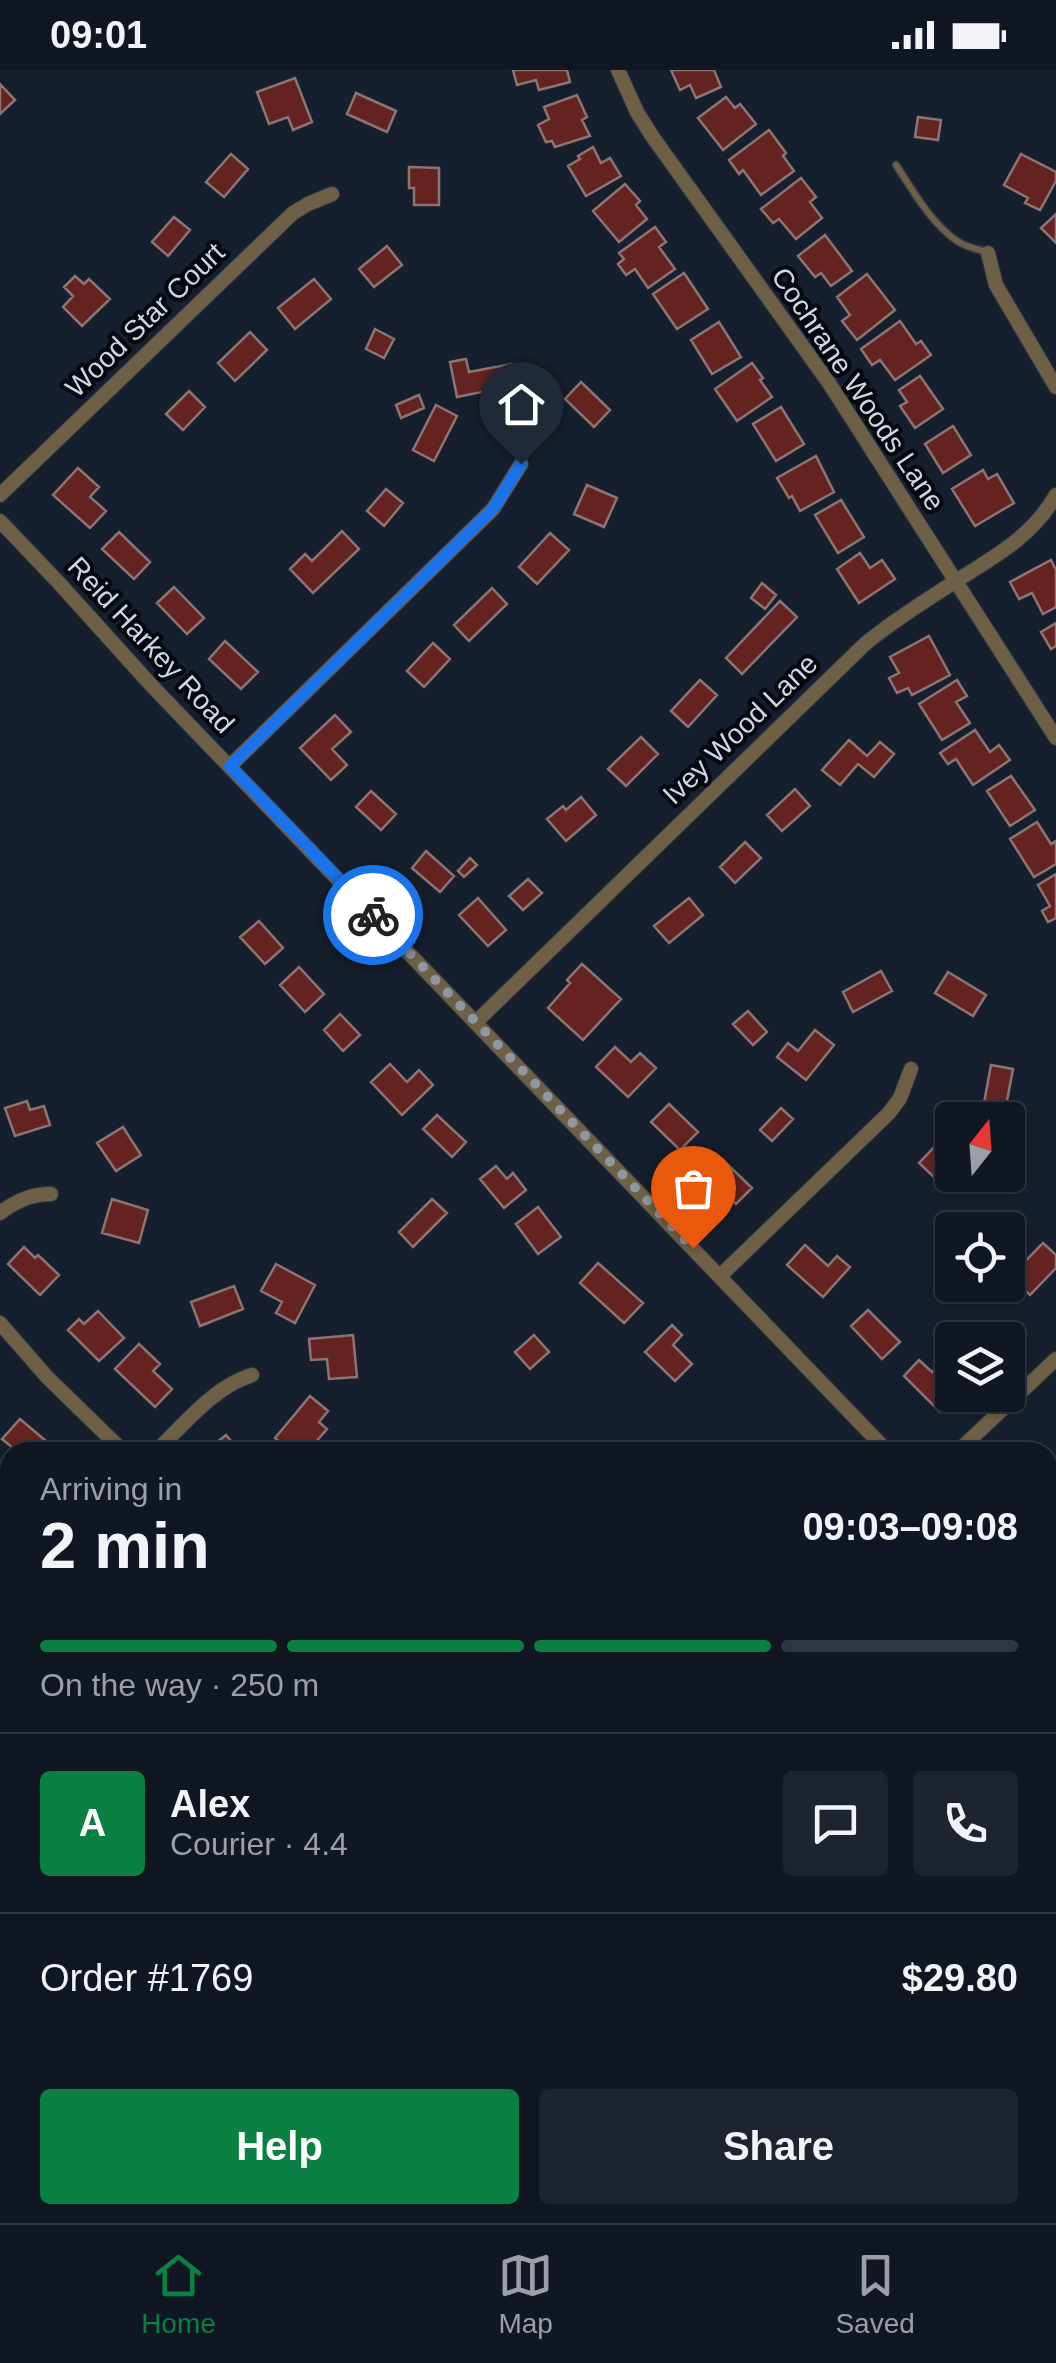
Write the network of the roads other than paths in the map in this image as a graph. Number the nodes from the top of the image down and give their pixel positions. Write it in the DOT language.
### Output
graph roads {
  1 [pos="618,70"];
  2 [pos="896,165"];
  3 [pos="332,194"];
  4 [pos="988,253"];
  5 [pos="1056,387"];
  6 [pos="521,464"];
  7 [pos="0,494"];
  8 [pos="1056,495"];
  9 [pos="0,521"];
  10 [pos="956,581"];
  11 [pos="1056,738"];
  12 [pos="230,766"];
  13 [pos="476,1022"];
  14 [pos="911,1069"];
  15 [pos="51,1194"];
  16 [pos="0,1214"];
  17 [pos="720,1276"];
  18 [pos="0,1324"];
  19 [pos="1056,1358"];
  20 [pos="252,1375"];
  21 [pos="114,1442"];
  22 [pos="166,1442"];
  23 [pos="878,1442"];
  24 [pos="968,1442"];
  1 -- 10 [label="street, Cochrane Woods Lane"];
  2 -- 4 [label="lane"];
  3 -- 7 [label="street, Wood Star Court"];
  4 -- 5 [label="street"];
  6 -- 12 [label="street"];
  8 -- 10 [label="street, Ivey Wood Lane"];
  9 -- 12 [label="street, Reid Harkey Road"];
  10 -- 11 [label="street, Cochrane Woods Lane"];
  10 -- 13 [label="street, Ivey Wood Lane"];
  12 -- 13 [label="street, Reid Harkey Road"];
  13 -- 17 [label="street, Reid Harkey Road"];
  14 -- 17 [label="street"];
  15 -- 16 [label="street"];
  17 -- 23 [label="street, Reid Harkey Road"];
  18 -- 21 [label="street"];
  19 -- 24 [label="street"];
  20 -- 22 [label="street"];
}
